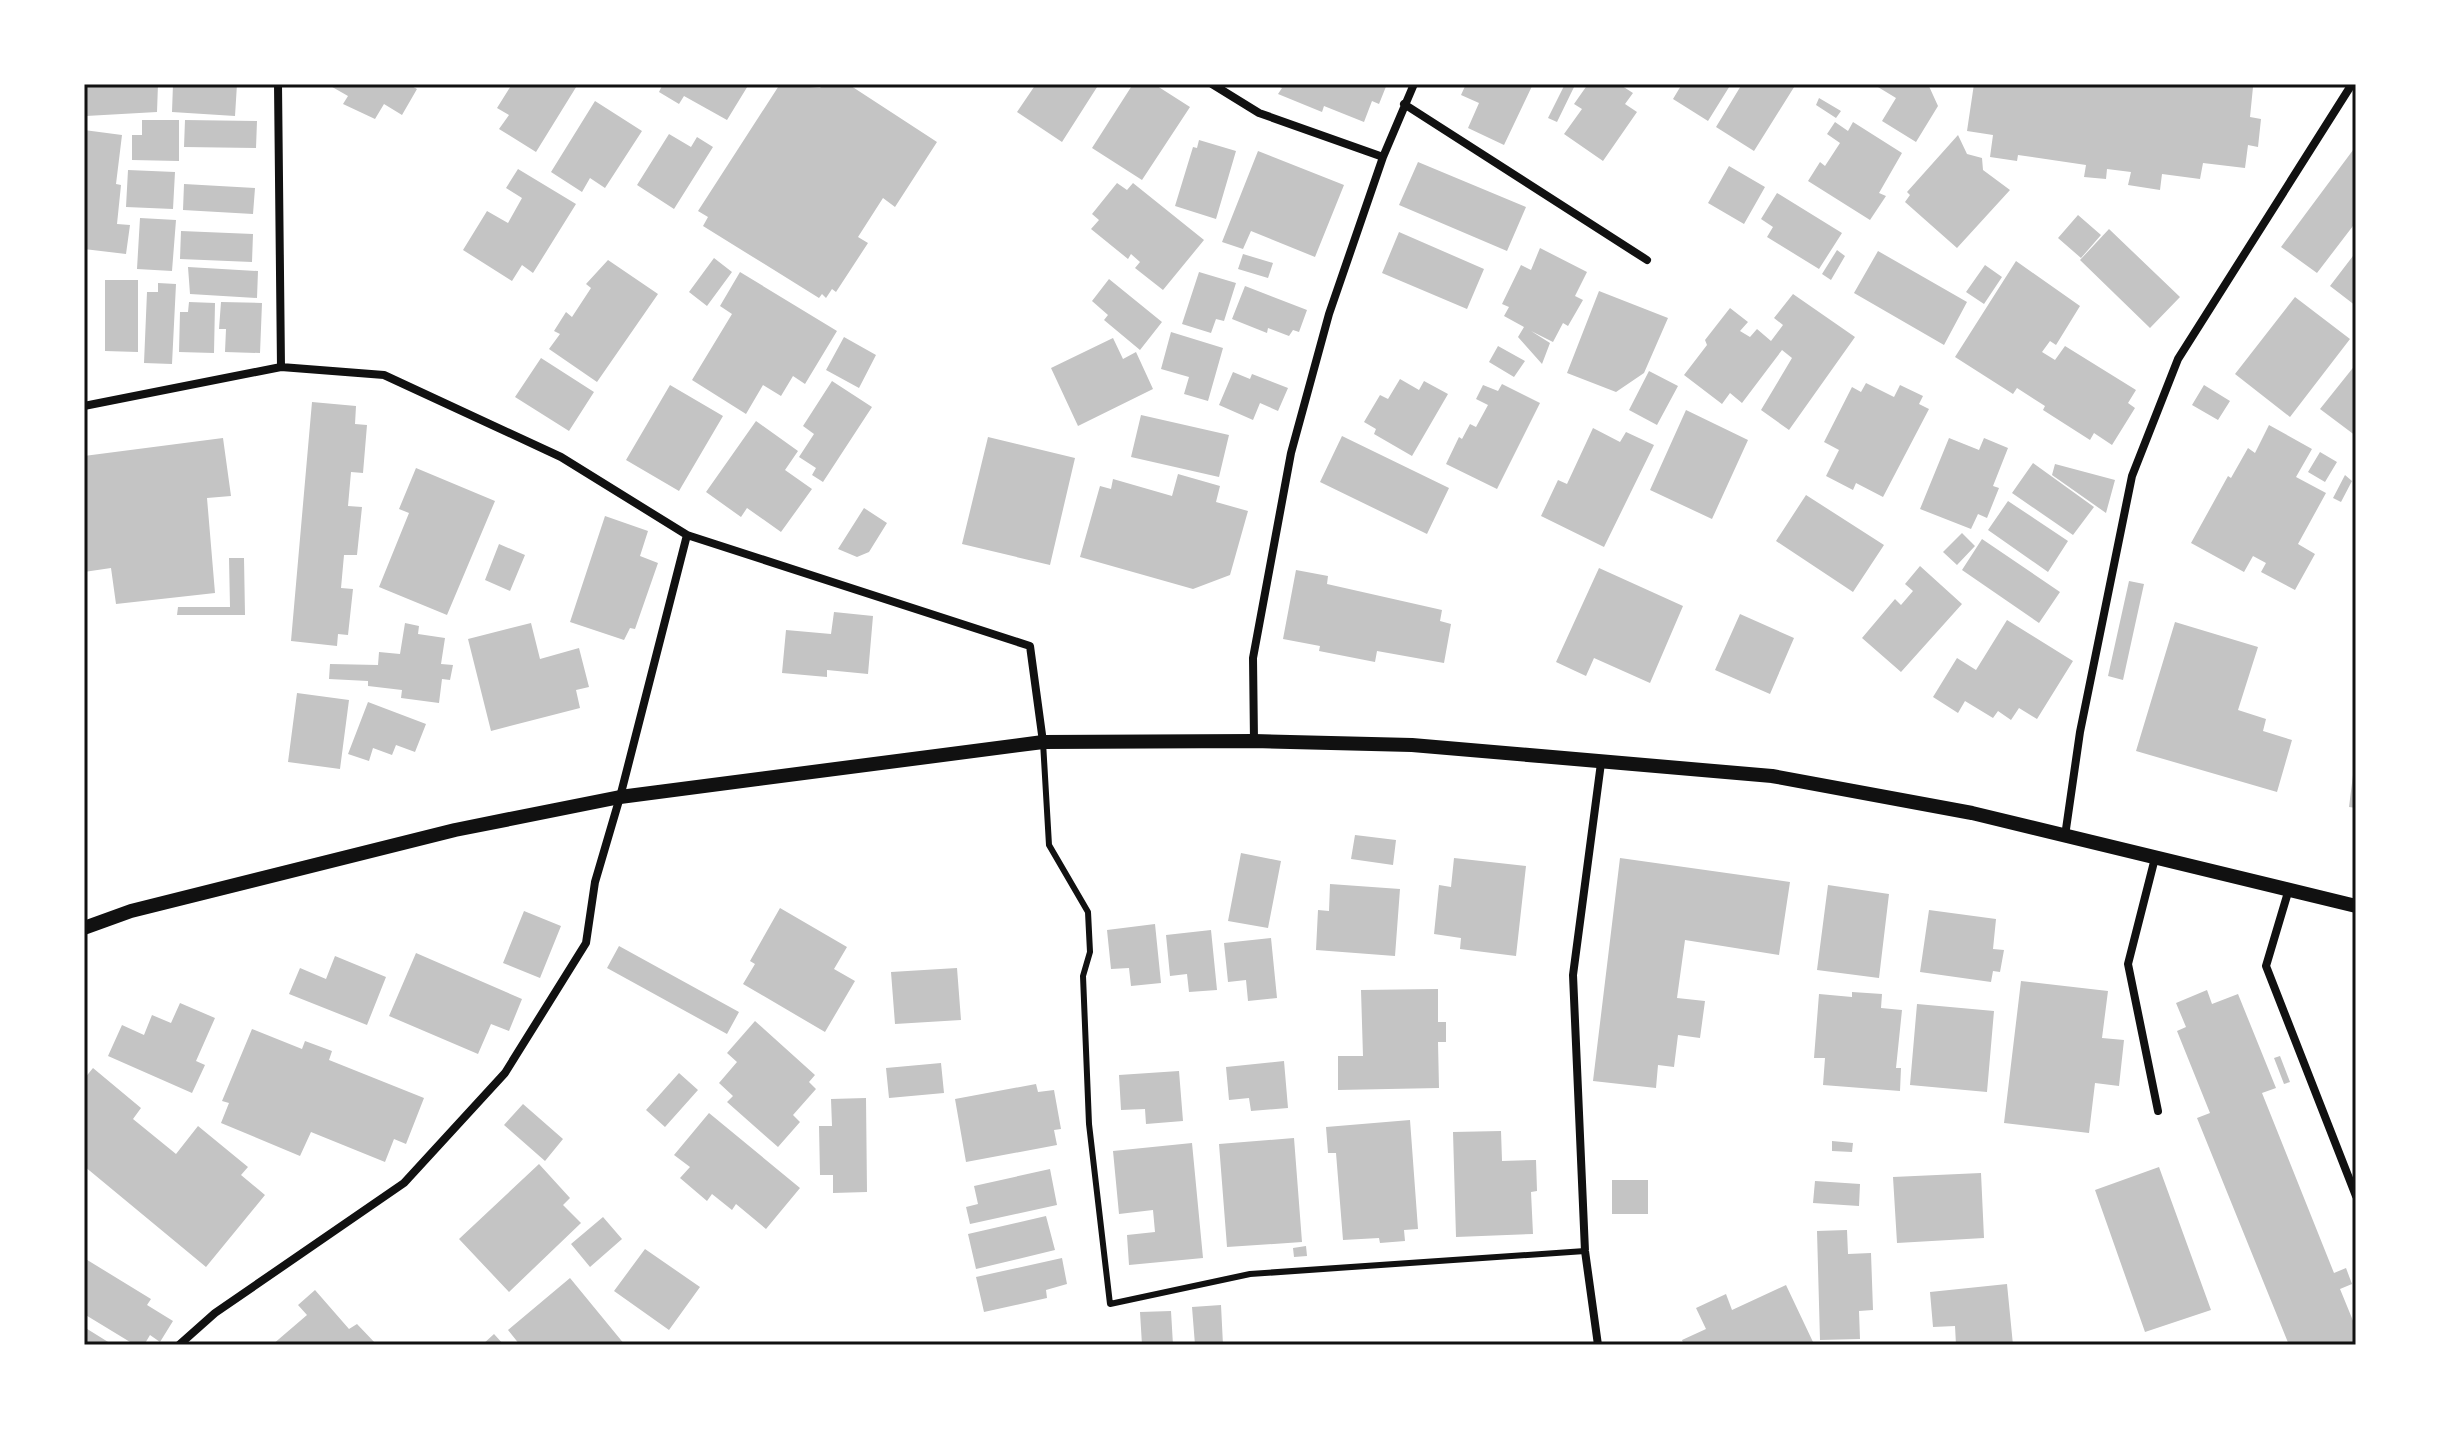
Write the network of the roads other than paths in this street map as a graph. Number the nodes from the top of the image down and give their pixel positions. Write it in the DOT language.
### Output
graph roads {
  1 [pos="278,84"];
  2 [pos="1212,84"];
  3 [pos="1414,84"];
  4 [pos="2352,84"];
  5 [pos="1404,104"];
  6 [pos="1383,157"];
  7 [pos="1647,260"];
  8 [pos="281,367"];
  9 [pos="84,406"];
  10 [pos="687,535"];
  11 [pos="1254,741"];
  12 [pos="1043,742"];
  13 [pos="1601,763"];
  14 [pos="620,797"];
  15 [pos="2065,836"];
  16 [pos="2155,858"];
  17 [pos="2289,889"];
  18 [pos="2356,906"];
  19 [pos="84,928"];
  20 [pos="2158,1111"];
  21 [pos="2356,1196"];
  22 [pos="1585,1251"];
  23 [pos="179,1345"];
  24 [pos="1598,1345"];
  1 -- 8 [label="street"];
  2 -- 6 [label="street"];
  3 -- 5 [label="street"];
  4 -- 15 [label="street"];
  5 -- 6 [label="street"];
  5 -- 7 [label="street"];
  6 -- 11 [label="street"];
  8 -- 9 [label="street"];
  8 -- 10 [label="street"];
  10 -- 12 [label="street"];
  10 -- 14 [label="street"];
  11 -- 12 [label="street"];
  11 -- 13 [label="street"];
  12 -- 14 [label="street"];
  12 -- 22 [label="lane"];
  13 -- 15 [label="street"];
  13 -- 22 [label="street"];
  14 -- 19 [label="street"];
  14 -- 23 [label="street"];
  15 -- 16 [label="street"];
  16 -- 17 [label="street"];
  16 -- 20 [label="street"];
  17 -- 18 [label="street"];
  17 -- 21 [label="street"];
  22 -- 24 [label="street"];
}
